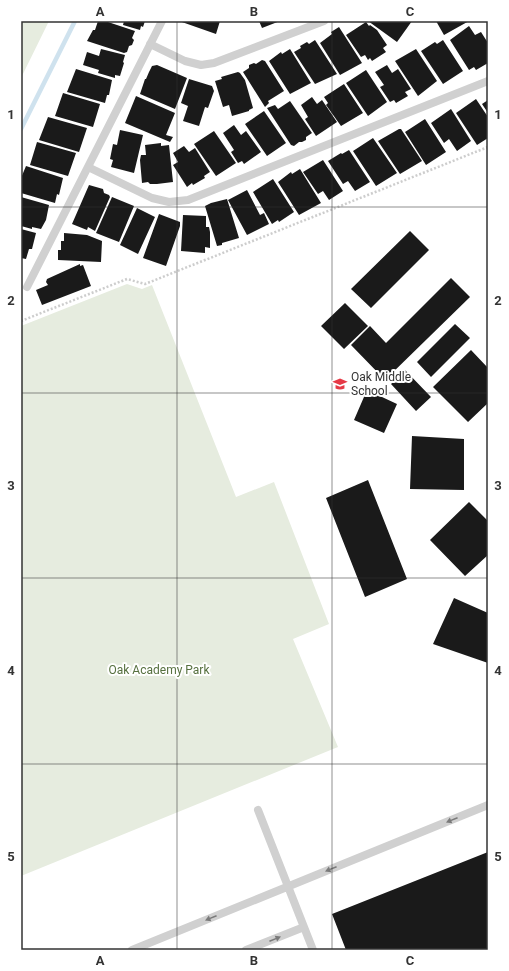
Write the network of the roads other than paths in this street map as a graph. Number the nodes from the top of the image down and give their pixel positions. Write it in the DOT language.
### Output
graph roads {
  1 [pos="162,21"];
  2 [pos="324,21"];
  3 [pos="150,44"];
  4 [pos="488,81"];
  5 [pos="88,167"];
  6 [pos="27,287"];
  7 [pos="488,805"];
  8 [pos="258,810"];
  9 [pos="288,887"];
  10 [pos="304,927"];
  11 [pos="132,950"];
  12 [pos="246,950"];
  13 [pos="313,950"];
  1 -- 3 [label="lane"];
  2 -- 3 [label="lane"];
  3 -- 5 [label="lane"];
  4 -- 5 [label="lane"];
  5 -- 6 [label="lane"];
  7 -- 9 [label="lane, one-way"];
  8 -- 9 [label="lane"];
  9 -- 10 [label="lane"];
  9 -- 11 [label="lane, one-way"];
  12 -- 10 [label="lane, one-way"];
  10 -- 13 [label="lane"];
}
